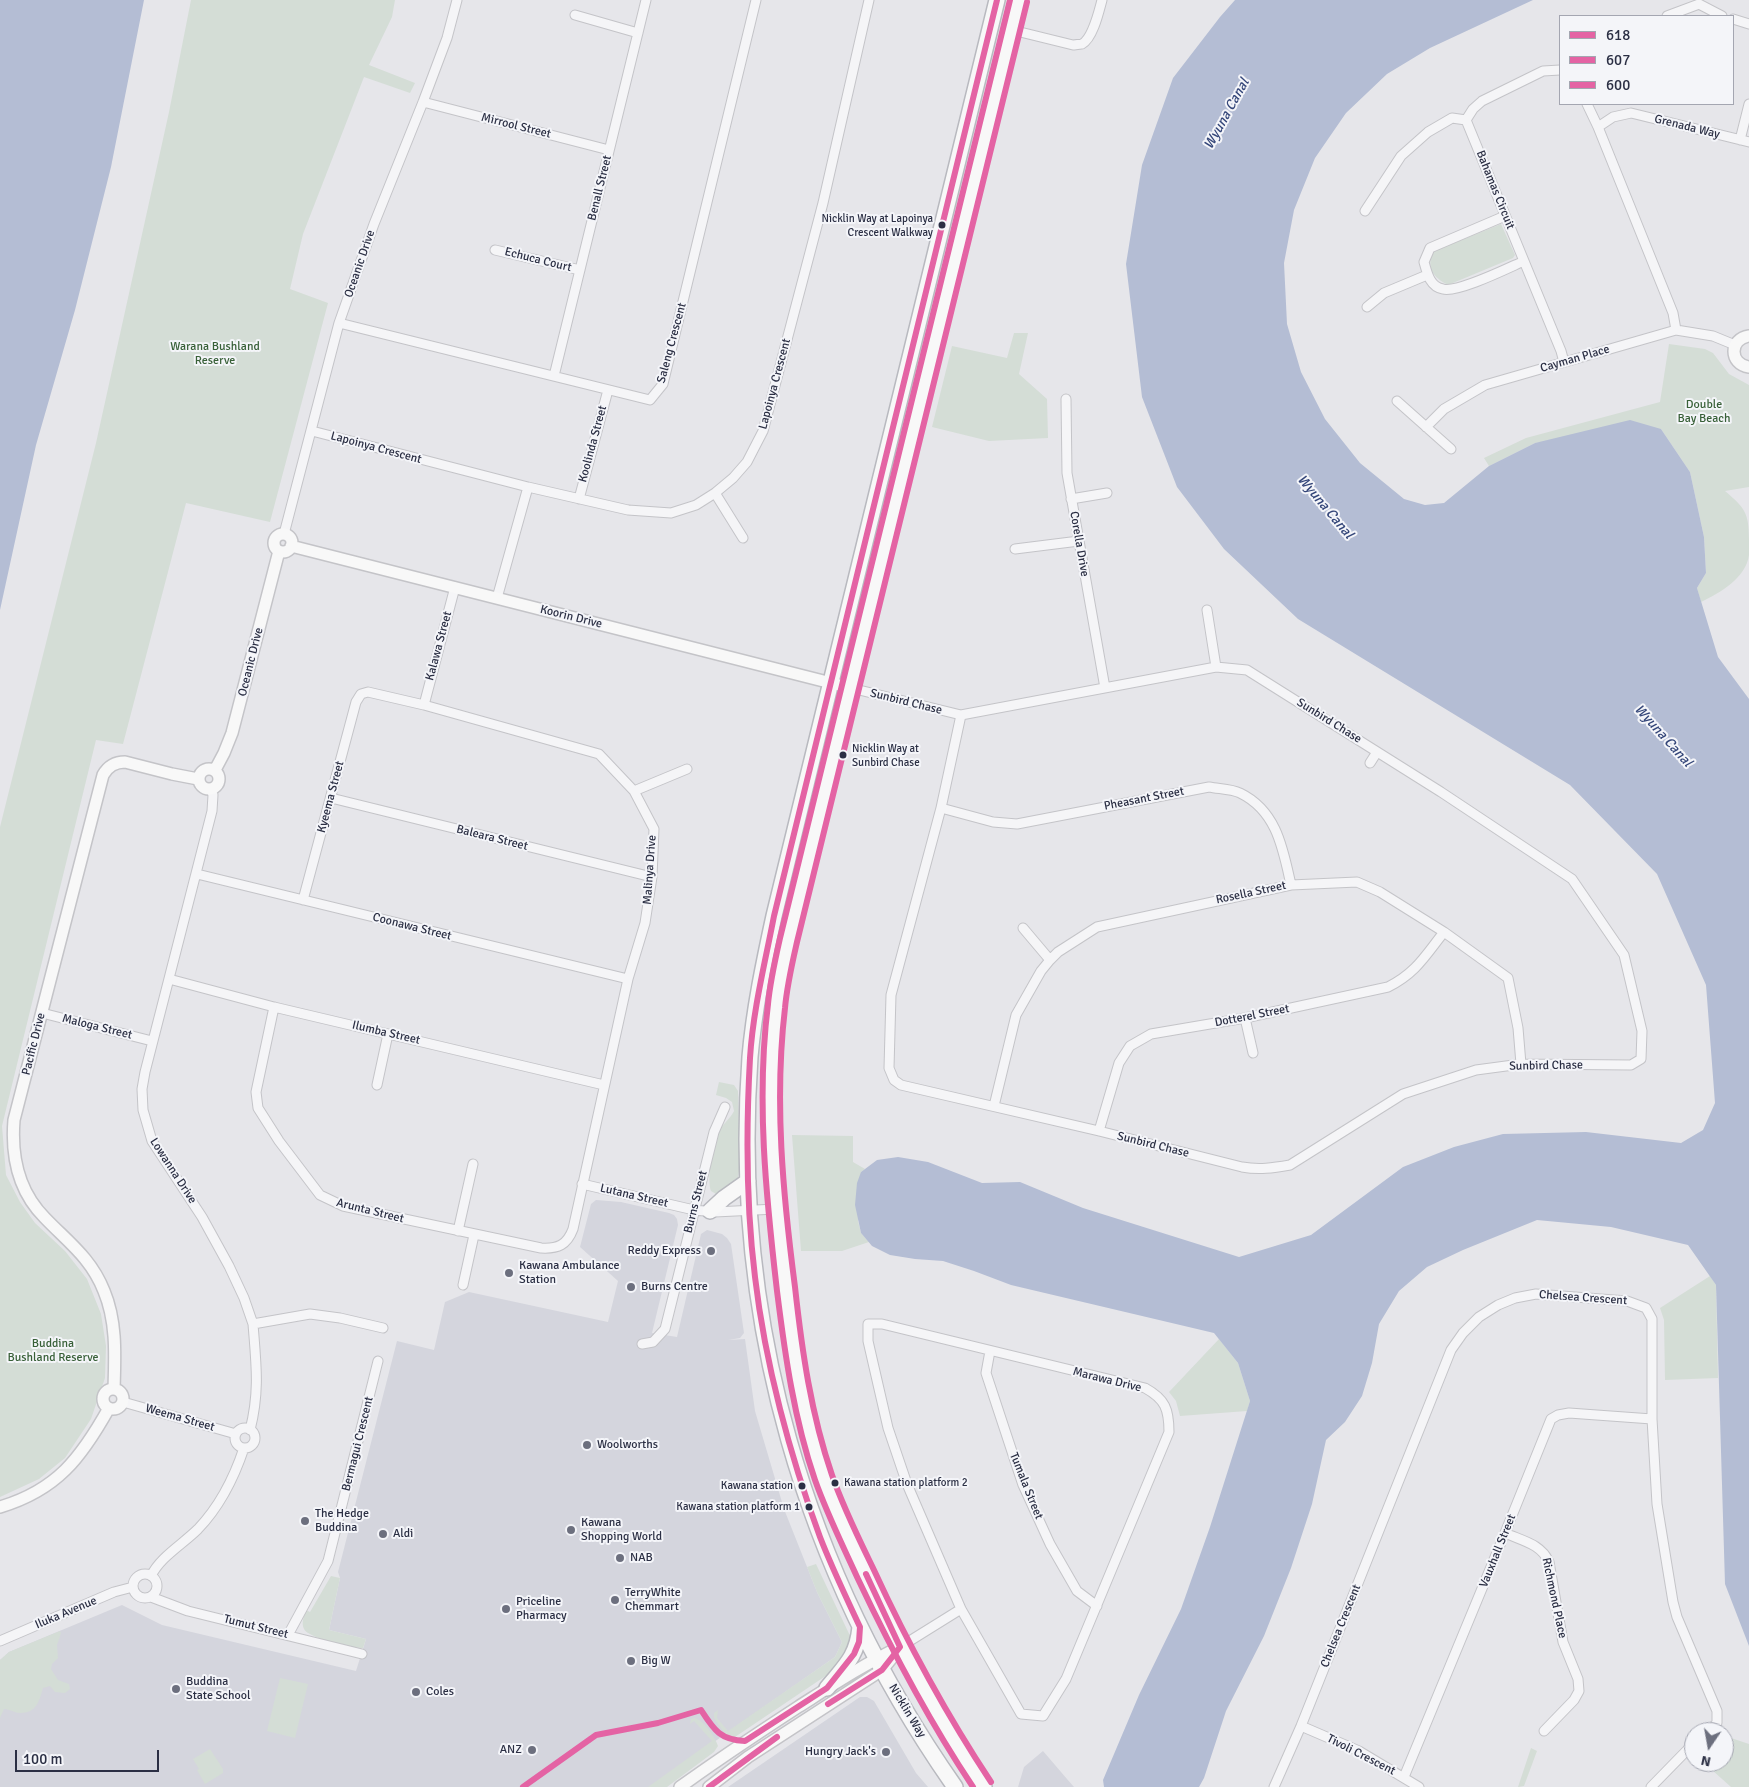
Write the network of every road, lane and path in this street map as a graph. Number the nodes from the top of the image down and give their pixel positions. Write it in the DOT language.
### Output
graph roads {
  1 [pos="457,0"];
  2 [pos="646,0"];
  3 [pos="756,0"];
  4 [pos="869,0"];
  5 [pos="997,0"];
  6 [pos="1019,0"];
  7 [pos="1102,0"];
  8 [pos="575,15"];
  9 [pos="1670,15"];
  10 [pos="1720,15"];
  11 [pos="1734,19"];
  12 [pos="1749,24"];
  13 [pos="1012,30"];
  14 [pos="638,33"];
  15 [pos="1559,70"];
  16 [pos="423,102"];
  17 [pos="1749,104"];
  18 [pos="1587,105"];
  19 [pos="1466,120"];
  20 [pos="1598,127"];
  21 [pos="1744,141"];
  22 [pos="609,150"];
  23 [pos="1365,212"];
  24 [pos="1505,216"];
  25 [pos="496,250"];
  26 [pos="1524,261"];
  27 [pos="580,270"];
  28 [pos="1427,275"];
  29 [pos="1367,307"];
  30 [pos="339,323"];
  31 [pos="1676,330"];
  32 [pos="1749,336"];
  33 [pos="1735,345"];
  34 [pos="1564,362"];
  35 [pos="1749,367"];
  36 [pos="554,376"];
  37 [pos="608,390"];
  38 [pos="1066,399"];
  39 [pos="1397,401"];
  40 [pos="1426,426"];
  41 [pos="312,431"];
  42 [pos="1451,450"];
  43 [pos="528,487"];
  44 [pos="715,493"];
  45 [pos="1107,493"];
  46 [pos="579,499"];
  47 [pos="1071,499"];
  48 [pos="284,534"];
  49 [pos="743,538"];
  50 [pos="1079,541"];
  51 [pos="291,546"];
  52 [pos="1014,549"];
  53 [pos="279,551"];
  54 [pos="455,586"];
  55 [pos="497,598"];
  56 [pos="1207,610"];
  57 [pos="1216,667"];
  58 [pos="830,683"];
  59 [pos="851,688"];
  60 [pos="1106,688"];
  61 [pos="361,694"];
  62 [pos="424,704"];
  63 [pos="961,715"];
  64 [pos="1377,752"];
  65 [pos="1370,763"];
  66 [pos="687,769"];
  67 [pos="214,770"];
  68 [pos="198,779"];
  69 [pos="211,789"];
  70 [pos="634,791"];
  71 [pos="331,798"];
  72 [pos="941,808"];
  73 [pos="196,874"];
  74 [pos="652,877"];
  75 [pos="1291,885"];
  76 [pos="304,900"];
  77 [pos="1023,928"];
  78 [pos="1444,932"];
  79 [pos="1050,960"];
  80 [pos="169,979"];
  81 [pos="628,979"];
  82 [pos="274,1007"];
  83 [pos="42,1013"];
  84 [pos="1245,1018"];
  85 [pos="388,1034"];
  86 [pos="152,1041"];
  87 [pos="1253,1053"];
  88 [pos="1521,1064"];
  89 [pos="377,1085"];
  90 [pos="604,1085"];
  91 [pos="994,1106"];
  92 [pos="725,1107"];
  93 [pos="1099,1131"];
  94 [pos="473,1164"];
  95 [pos="748,1181"];
  96 [pos="582,1184"];
  97 [pos="776,1209"];
  98 [pos="750,1210"];
  99 [pos="702,1211"];
  100 [pos="458,1231"];
  101 [pos="474,1235"];
  102 [pos="463,1285"];
  103 [pos="253,1324"];
  104 [pos="383,1328"];
  105 [pos="642,1344"];
  106 [pos="990,1351"];
  107 [pos="378,1361"];
  108 [pos="114,1389"];
  109 [pos="123,1402"];
  110 [pos="109,1408"];
  111 [pos="1652,1419"];
  112 [pos="250,1430"];
  113 [pos="236,1434"];
  114 [pos="244,1448"];
  115 [pos="0,1507"];
  116 [pos="1506,1533"];
  117 [pos="151,1576"];
  118 [pos="133,1587"];
  119 [pos="152,1597"];
  120 [pos="1097,1606"];
  121 [pos="961,1609"];
  122 [pos="860,1627"];
  123 [pos="288,1635"];
  124 [pos="0,1641"];
  125 [pos="900,1647"];
  126 [pos="362,1654"];
  127 [pos="880,1664"];
  128 [pos="827,1688"];
  129 [pos="1717,1722"];
  130 [pos="1301,1726"];
  131 [pos="1544,1731"];
  132 [pos="1684,1753"];
  133 [pos="1404,1777"];
  134 [pos="680,1787"];
  135 [pos="709,1787"];
  136 [pos="955,1787"];
  137 [pos="984,1787"];
  138 [pos="1274,1787"];
  139 [pos="1419,1787"];
  140 [pos="1651,1787"];
  1 -- 16 [label="street, Oceanic Drive"];
  2 -- 14 [label="street, Benall Street"];
  3 -- 37 [label="street, Saleng Crescent"];
  4 -- 44 [label="street, Lapoinya Crescent"];
  5 -- 58 [label="highway, Nicklin Way"];
  6 -- 13 [label="highway, Nicklin Way"];
  7 -- 13 [label="street"];
  8 -- 14 [label="street"];
  9 -- 10 [label="street"];
  11 -- 12 [label="street"];
  13 -- 59 [label="highway, Nicklin Way"];
  14 -- 22 [label="street, Benall Street"];
  15 -- 19 [label="street"];
  16 -- 22 [label="street, Mirrool Street"];
  16 -- 30 [label="street, Oceanic Drive"];
  17 -- 21 [label="street"];
  18 -- 20 [label="street"];
  19 -- 23 [label="street"];
  19 -- 24 [label="street, Bahamas Circuit"];
  20 -- 21 [label="street, Grenada Way"];
  20 -- 31 [label="street"];
  22 -- 27 [label="street, Benall Street"];
  24 -- 26 [label="street, Bahamas Circuit"];
  24 -- 28 [label="street"];
  25 -- 27 [label="street, Echuca Court"];
  26 -- 28 [label="street"];
  26 -- 34 [label="street, Bahamas Circuit"];
  27 -- 36 [label="street, Benall Street"];
  28 -- 29 [label="street"];
  30 -- 36 [label="street, Saleng Crescent"];
  30 -- 41 [label="street, Oceanic Drive"];
  31 -- 33 [label="street, Cayman Place"];
  31 -- 34 [label="street, Cayman Place"];
  32 -- 33 [label="street"];
  33 -- 35 [label="street"];
  34 -- 40 [label="street, Cayman Place"];
  36 -- 37 [label="street, Saleng Crescent"];
  37 -- 46 [label="street, Koolinda Street"];
  38 -- 47 [label="street, Corella Drive"];
  39 -- 40 [label="street"];
  40 -- 42 [label="street"];
  41 -- 43 [label="street, Lapoinya Crescent"];
  41 -- 48 [label="street, Oceanic Drive"];
  43 -- 46 [label="street, Lapoinya Crescent"];
  43 -- 55 [label="street"];
  44 -- 46 [label="street, Lapoinya Crescent"];
  44 -- 49 [label="street"];
  45 -- 47 [label="street"];
  47 -- 50 [label="street, Corella Drive"];
  48 -- 51 [label="street"];
  48 -- 53 [label="street"];
  50 -- 52 [label="street"];
  50 -- 60 [label="street, Corella Drive"];
  51 -- 53 [label="street"];
  51 -- 54 [label="street, Koorin Drive"];
  53 -- 67 [label="street, Oceanic Drive"];
  54 -- 55 [label="street, Koorin Drive"];
  54 -- 62 [label="street, Kalawa Street"];
  55 -- 58 [label="street, Koorin Drive"];
  56 -- 57 [label="street"];
  57 -- 60 [label="street, Sunbird Chase"];
  57 -- 64 [label="street, Sunbird Chase"];
  58 -- 59 [label="street, Koorin Drive"];
  58 -- 95 [label="highway, Nicklin Way"];
  59 -- 63 [label="street, Sunbird Chase"];
  59 -- 97 [label="highway, Nicklin Way"];
  60 -- 63 [label="street, Sunbird Chase"];
  61 -- 62 [label="street, Malinya Drive"];
  61 -- 71 [label="street, Kyeema Street"];
  62 -- 70 [label="street, Malinya Drive"];
  63 -- 72 [label="street, Sunbird Chase"];
  64 -- 65 [label="street"];
  64 -- 88 [label="street, Sunbird Chase"];
  66 -- 70 [label="street"];
  67 -- 68 [label="street"];
  67 -- 69 [label="street"];
  68 -- 69 [label="street"];
  68 -- 83 [label="street, Pacific Drive"];
  69 -- 73 [label="street, Lowanna Drive"];
  70 -- 74 [label="street, Malinya Drive"];
  71 -- 74 [label="street, Baleara Street"];
  71 -- 76 [label="street, Kyeema Street"];
  72 -- 75 [label="street, Pheasant Street"];
  72 -- 91 [label="street, Sunbird Chase"];
  73 -- 76 [label="street, Coonawa Street"];
  73 -- 80 [label="street, Lowanna Drive"];
  74 -- 81 [label="street, Malinya Drive"];
  75 -- 78 [label="street, Rosella Street"];
  75 -- 79 [label="street, Rosella Street"];
  76 -- 81 [label="street, Coonawa Street"];
  77 -- 79 [label="street"];
  78 -- 84 [label="street, Dotterel Street"];
  78 -- 88 [label="street, Rosella Street"];
  79 -- 91 [label="street, Rosella Street"];
  80 -- 82 [label="street, Ilumba Street"];
  80 -- 86 [label="street, Lowanna Drive"];
  81 -- 90 [label="street, Malinya Drive"];
  82 -- 85 [label="street, Ilumba Street"];
  82 -- 100 [label="street, Arunta Street"];
  83 -- 86 [label="street, Maloga Street"];
  83 -- 108 [label="street, Pacific Drive"];
  84 -- 87 [label="street"];
  84 -- 93 [label="street, Dotterel Street"];
  85 -- 89 [label="street"];
  85 -- 90 [label="street, Ilumba Street"];
  86 -- 103 [label="street, Lowanna Drive"];
  88 -- 93 [label="street, Sunbird Chase"];
  90 -- 96 [label="street, Malinya Drive"];
  91 -- 93 [label="street, Sunbird Chase"];
  92 -- 99 [label="street, Burns Street"];
  94 -- 100 [label="street"];
  95 -- 98 [label="highway, Nicklin Way"];
  95 -- 99 [label="highway"];
  96 -- 99 [label="street, Lutana Street"];
  96 -- 101 [label="street, Arunta Street"];
  97 -- 98 [label="street, Lutana Street"];
  97 -- 125 [label="highway, Nicklin Way"];
  98 -- 99 [label="street, Lutana Street"];
  98 -- 122 [label="highway, Nicklin Way"];
  99 -- 105 [label="street, Burns Street"];
  100 -- 101 [label="street, Arunta Street"];
  101 -- 102 [label="street"];
  103 -- 104 [label="street"];
  103 -- 112 [label="street, Lowanna Drive"];
  106 -- 120 [label="street, Tumala Street"];
  106 -- 120 [label="street, Marawa Drive"];
  106 -- 121 [label="street, Marawa Drive"];
  107 -- 123 [label="street, Bermagui Crescent"];
  108 -- 109 [label="street"];
  108 -- 110 [label="street"];
  109 -- 110 [label="street"];
  109 -- 113 [label="street, Weema Street"];
  110 -- 115 [label="street"];
  111 -- 116 [label="street, Vauxhall Street"];
  111 -- 129 [label="street, Chelsea Crescent"];
  111 -- 130 [label="street, Chelsea Crescent"];
  112 -- 113 [label="street"];
  112 -- 114 [label="street"];
  113 -- 114 [label="street"];
  114 -- 117 [label="street"];
  116 -- 131 [label="street, Richmond Place"];
  116 -- 133 [label="street, Vauxhall Street"];
  117 -- 118 [label="street"];
  117 -- 119 [label="street"];
  118 -- 119 [label="street"];
  118 -- 124 [label="street, Iluka Avenue"];
  119 -- 123 [label="street, Tumut Street"];
  120 -- 121 [label="street, Marawa Drive"];
  121 -- 125 [label="street"];
  122 -- 127 [label="highway, Nicklin Way"];
  122 -- 128 [label="highway"];
  123 -- 126 [label="street, Tumut Street"];
  125 -- 127 [label="street"];
  125 -- 137 [label="highway, Nicklin Way"];
  127 -- 128 [label="street"];
  127 -- 135 [label="street"];
  127 -- 136 [label="highway, Nicklin Way"];
  128 -- 134 [label="street"];
  130 -- 133 [label="street, Tivoli Crescent"];
  130 -- 138 [label="street, Chelsea Crescent"];
  132 -- 140 [label="street"];
  133 -- 139 [label="street, Tivoli Crescent"];
}
